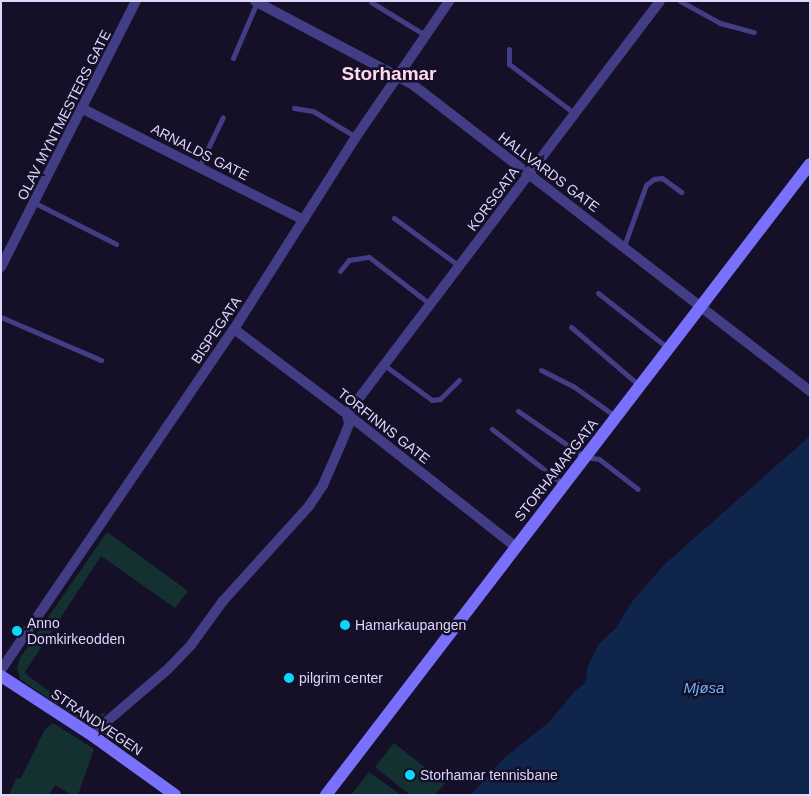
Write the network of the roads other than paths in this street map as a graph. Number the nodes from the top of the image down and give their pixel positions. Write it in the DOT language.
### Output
graph roads {
  1 [pos="136,1"];
  2 [pos="449,1"];
  3 [pos="660,1"];
  4 [pos="680,1"];
  5 [pos="371,2"];
  6 [pos="261,3"];
  7 [pos="754,32"];
  8 [pos="426,35"];
  9 [pos="509,49"];
  10 [pos="233,58"];
  11 [pos="398,75"];
  12 [pos="294,108"];
  13 [pos="83,109"];
  14 [pos="575,114"];
  15 [pos="223,116"];
  16 [pos="356,137"];
  17 [pos="810,164"];
  18 [pos="199,167"];
  19 [pos="529,174"];
  20 [pos="682,192"];
  21 [pos="35,203"];
  22 [pos="394,218"];
  23 [pos="304,220"];
  24 [pos="116,244"];
  25 [pos="624,246"];
  26 [pos="460,266"];
  27 [pos="1,268"];
  28 [pos="340,271"];
  29 [pos="598,293"];
  30 [pos="431,304"];
  31 [pos="701,306"];
  32 [pos="1,317"];
  33 [pos="571,327"];
  34 [pos="234,328"];
  35 [pos="668,348"];
  36 [pos="101,360"];
  37 [pos="384,365"];
  38 [pos="541,370"];
  39 [pos="459,380"];
  40 [pos="640,386"];
  41 [pos="810,391"];
  42 [pos="518,411"];
  43 [pos="347,414"];
  44 [pos="616,417"];
  45 [pos="492,429"];
  46 [pos="585,457"];
  47 [pos="564,484"];
  48 [pos="638,489"];
  49 [pos="516,546"];
  50 [pos="1,670"];
  51 [pos="1,676"];
  52 [pos="92,736"];
  53 [pos="175,795"];
  54 [pos="326,795"];
  1 -- 13 [label="street, OLAV MYNTMESTERS GATE"];
  2 -- 8 [label="street, BISPEGATA"];
  3 -- 14 [label="street, KORSGATA"];
  4 -- 7 [label="lane"];
  5 -- 8 [label="lane"];
  6 -- 10 [label="lane"];
  6 -- 11 [label="street, HALLVARDS GATE"];
  8 -- 11 [label="street, BISPEGATA"];
  9 -- 14 [label="lane"];
  11 -- 16 [label="street, BISPEGATA"];
  11 -- 19 [label="street, HALLVARDS GATE"];
  12 -- 16 [label="lane"];
  13 -- 18 [label="street, ARNALDS GATE"];
  13 -- 21 [label="street, OLAV MYNTMESTERS GATE"];
  14 -- 19 [label="street, KORSGATA"];
  15 -- 18 [label="lane"];
  16 -- 23 [label="street, BISPEGATA"];
  17 -- 31 [label="main road, STORHAMARGATA"];
  18 -- 23 [label="street, ARNALDS GATE"];
  19 -- 25 [label="street, HALLVARDS GATE"];
  19 -- 26 [label="street, KORSGATA"];
  20 -- 25 [label="lane"];
  21 -- 24 [label="lane"];
  21 -- 27 [label="street, OLAV MYNTMESTERS GATE"];
  22 -- 26 [label="lane"];
  23 -- 34 [label="street, BISPEGATA"];
  25 -- 31 [label="street, HALLVARDS GATE"];
  26 -- 30 [label="street, KORSGATA"];
  28 -- 30 [label="lane"];
  29 -- 35 [label="lane"];
  30 -- 37 [label="street, KORSGATA"];
  31 -- 35 [label="main road, STORHAMARGATA"];
  31 -- 41 [label="street, HALLVARDS GATE"];
  32 -- 36 [label="lane"];
  33 -- 40 [label="lane"];
  34 -- 43 [label="street, TORFINNS GATE"];
  34 -- 50 [label="street, BISPEGATA"];
  35 -- 40 [label="main road, STORHAMARGATA"];
  37 -- 39 [label="lane"];
  37 -- 43 [label="street, KORSGATA"];
  38 -- 44 [label="lane"];
  40 -- 44 [label="main road, STORHAMARGATA"];
  42 -- 46 [label="lane"];
  43 -- 49 [label="street, TORFINNS GATE"];
  43 -- 52 [label="street"];
  44 -- 46 [label="main road, STORHAMARGATA"];
  45 -- 47 [label="lane"];
  46 -- 47 [label="main road, STORHAMARGATA"];
  46 -- 48 [label="lane"];
  47 -- 49 [label="main road, STORHAMARGATA"];
  49 -- 54 [label="main road, STORHAMARGATA"];
  51 -- 52 [label="main road, STRANDVEGEN"];
  52 -- 53 [label="main road, STRANDVEGEN"];
}
